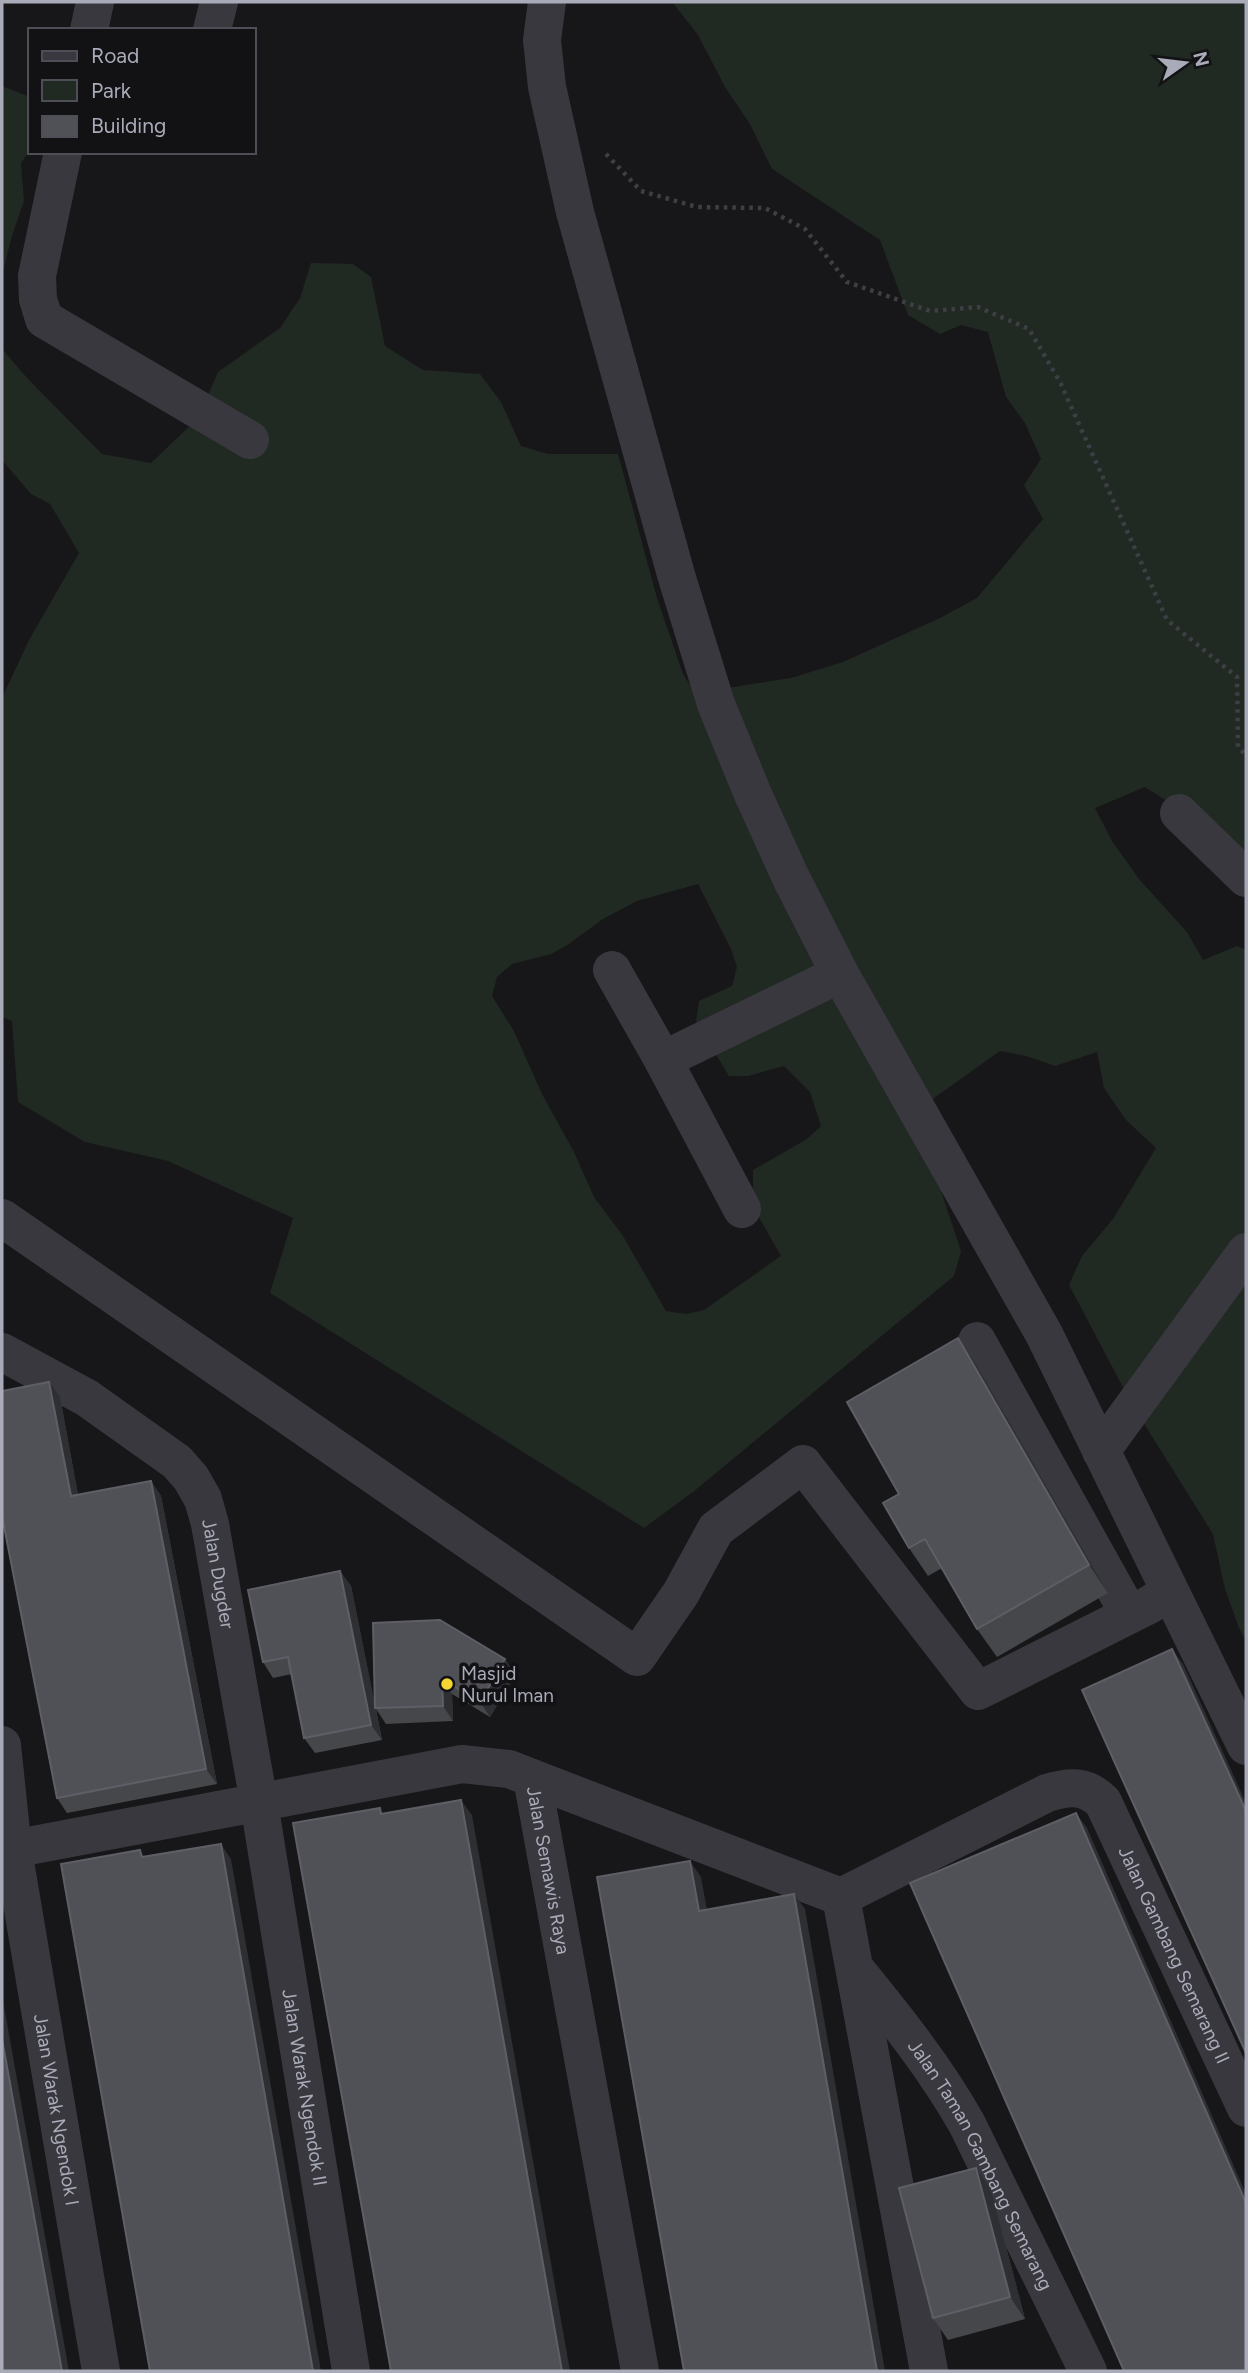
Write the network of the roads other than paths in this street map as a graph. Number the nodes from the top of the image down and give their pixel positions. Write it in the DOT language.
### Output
graph roads {
  1 [pos="95,2"];
  2 [pos="219,2"];
  3 [pos="547,2"];
  4 [pos="89,28"];
  5 [pos="212,28"];
  6 [pos="63,154"];
  7 [pos="250,439"];
  8 [pos="1179,813"];
  9 [pos="1246,878"];
  10 [pos="612,971"];
  11 [pos="840,974"];
  12 [pos="663,1060"];
  13 [pos="742,1209"];
  14 [pos="2,1218"];
  15 [pos="1246,1252"];
  16 [pos="978,1341"];
  17 [pos="2,1352"];
  18 [pos="1101,1451"];
  19 [pos="1168,1592"];
  20 [pos="1129,1614"];
  21 [pos="2,1745"];
  22 [pos="1246,1746"];
  23 [pos="532,1778"];
  24 [pos="259,1803"];
  25 [pos="8,1850"];
  26 [pos="841,1898"];
  27 [pos="855,1969"];
  28 [pos="1246,2108"];
  29 [pos="101,2371"];
  30 [pos="351,2371"];
  31 [pos="640,2371"];
  32 [pos="929,2371"];
  33 [pos="1088,2371"];
  1 -- 4 [label="street"];
  2 -- 5 [label="street"];
  3 -- 11 [label="street"];
  6 -- 7 [label="street"];
  8 -- 9 [label="street"];
  10 -- 12 [label="street"];
  11 -- 12 [label="street"];
  11 -- 18 [label="street"];
  12 -- 13 [label="street"];
  14 -- 20 [label="street"];
  15 -- 18 [label="street"];
  16 -- 20 [label="street"];
  17 -- 24 [label="street, Jalan Dugder"];
  18 -- 19 [label="street"];
  19 -- 20 [label="street"];
  19 -- 22 [label="street"];
  21 -- 25 [label="street, Jalan Warak Ngendok I"];
  23 -- 24 [label="street, Jalan Semawis Raya"];
  23 -- 26 [label="street"];
  23 -- 31 [label="street, Jalan Semawis Raya"];
  24 -- 25 [label="street, Jalan Semawis Raya"];
  24 -- 30 [label="street, Jalan Warak Ngendok II"];
  25 -- 29 [label="street, Jalan Warak Ngendok I"];
  26 -- 27 [label="street, Jalan Taman Gambang Semarang"];
  26 -- 28 [label="street, Jalan Gambang Semarang II"];
  27 -- 32 [label="street, Jalan Taman Gambang Semarang"];
  27 -- 33 [label="street, Jalan Taman Gambang Semarang"];
}
